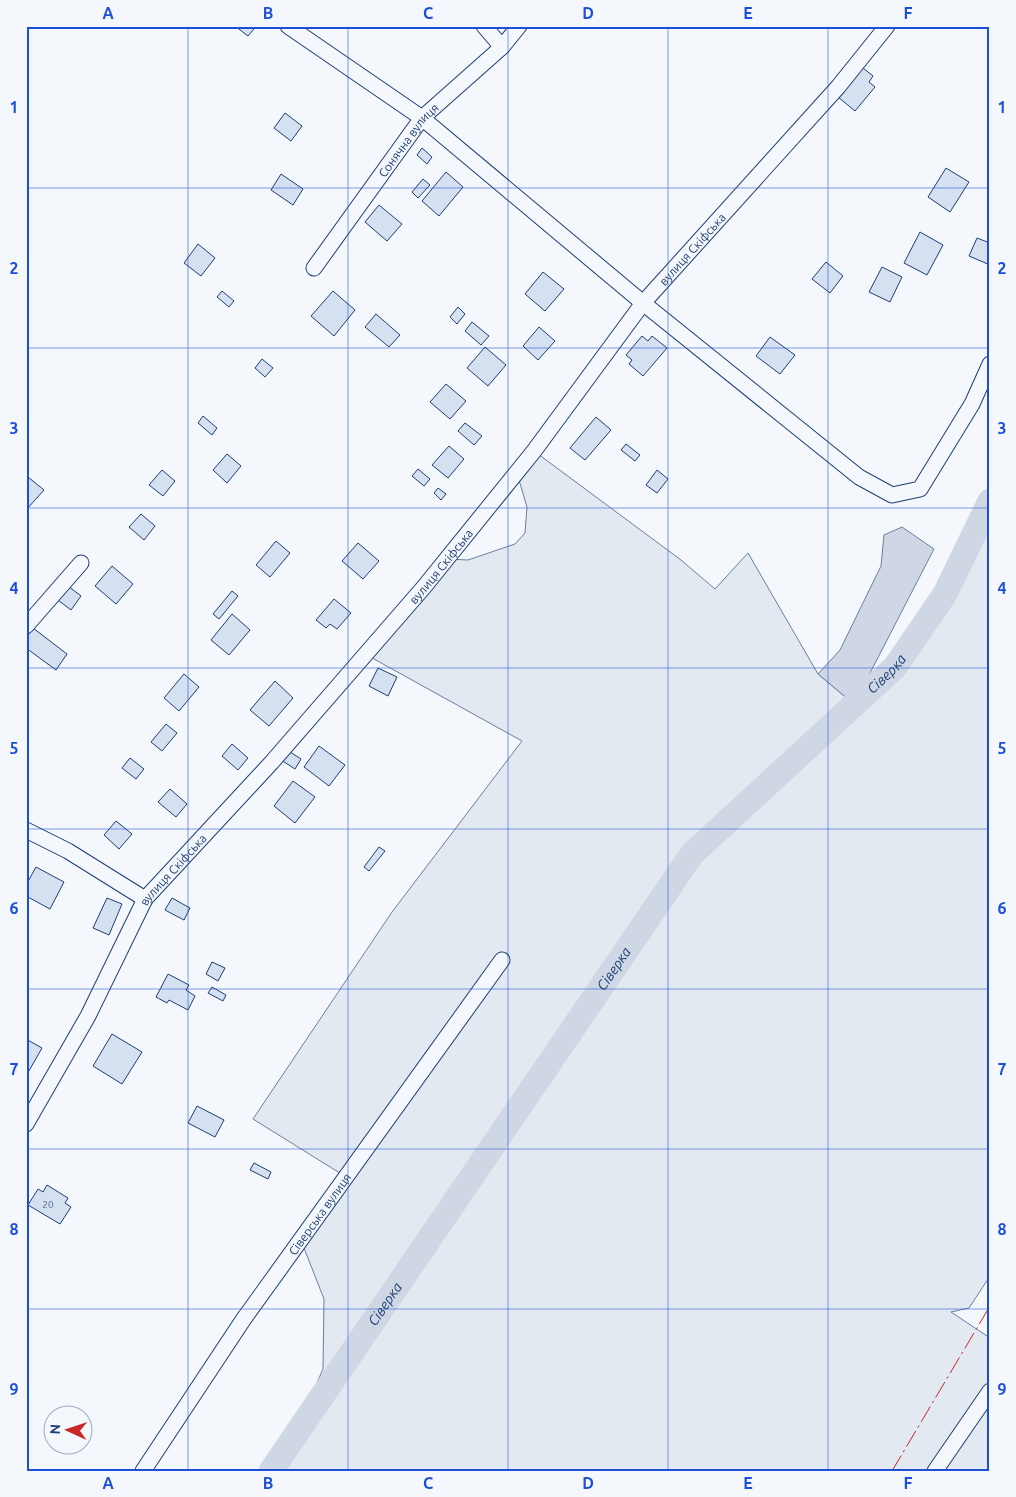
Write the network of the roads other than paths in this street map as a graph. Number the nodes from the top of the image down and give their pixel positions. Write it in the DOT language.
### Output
graph roads {
  1 [pos="288,26"];
  2 [pos="484,26"];
  3 [pos="519,26"];
  4 [pos="887,26"];
  5 [pos="502,47"];
  6 [pos="422,118"];
  7 [pos="314,268"];
  8 [pos="643,303"];
  9 [pos="990,364"];
  10 [pos="81,562"];
  11 [pos="26,626"];
  12 [pos="26,830"];
  13 [pos="145,899"];
  14 [pos="502,960"];
  15 [pos="26,1124"];
  16 [pos="990,1391"];
  17 [pos="143,1471"];
  18 [pos="935,1471"];
  1 -- 6 [label="street"];
  2 -- 5 [label="street"];
  3 -- 5 [label="street, Сонячна вулиця"];
  4 -- 8 [label="street, вулиця Скіфська"];
  5 -- 6 [label="street, Сонячна вулиця"];
  6 -- 7 [label="street, Сонячна вулиця"];
  6 -- 8 [label="street"];
  8 -- 9 [label="street"];
  8 -- 13 [label="street, вулиця Скіфська"];
  10 -- 11 [label="street"];
  12 -- 13 [label="street"];
  13 -- 15 [label="street, вулиця Скіфська"];
  14 -- 17 [label="street, Сіверська вулиця"];
  16 -- 18 [label="street"];
}
